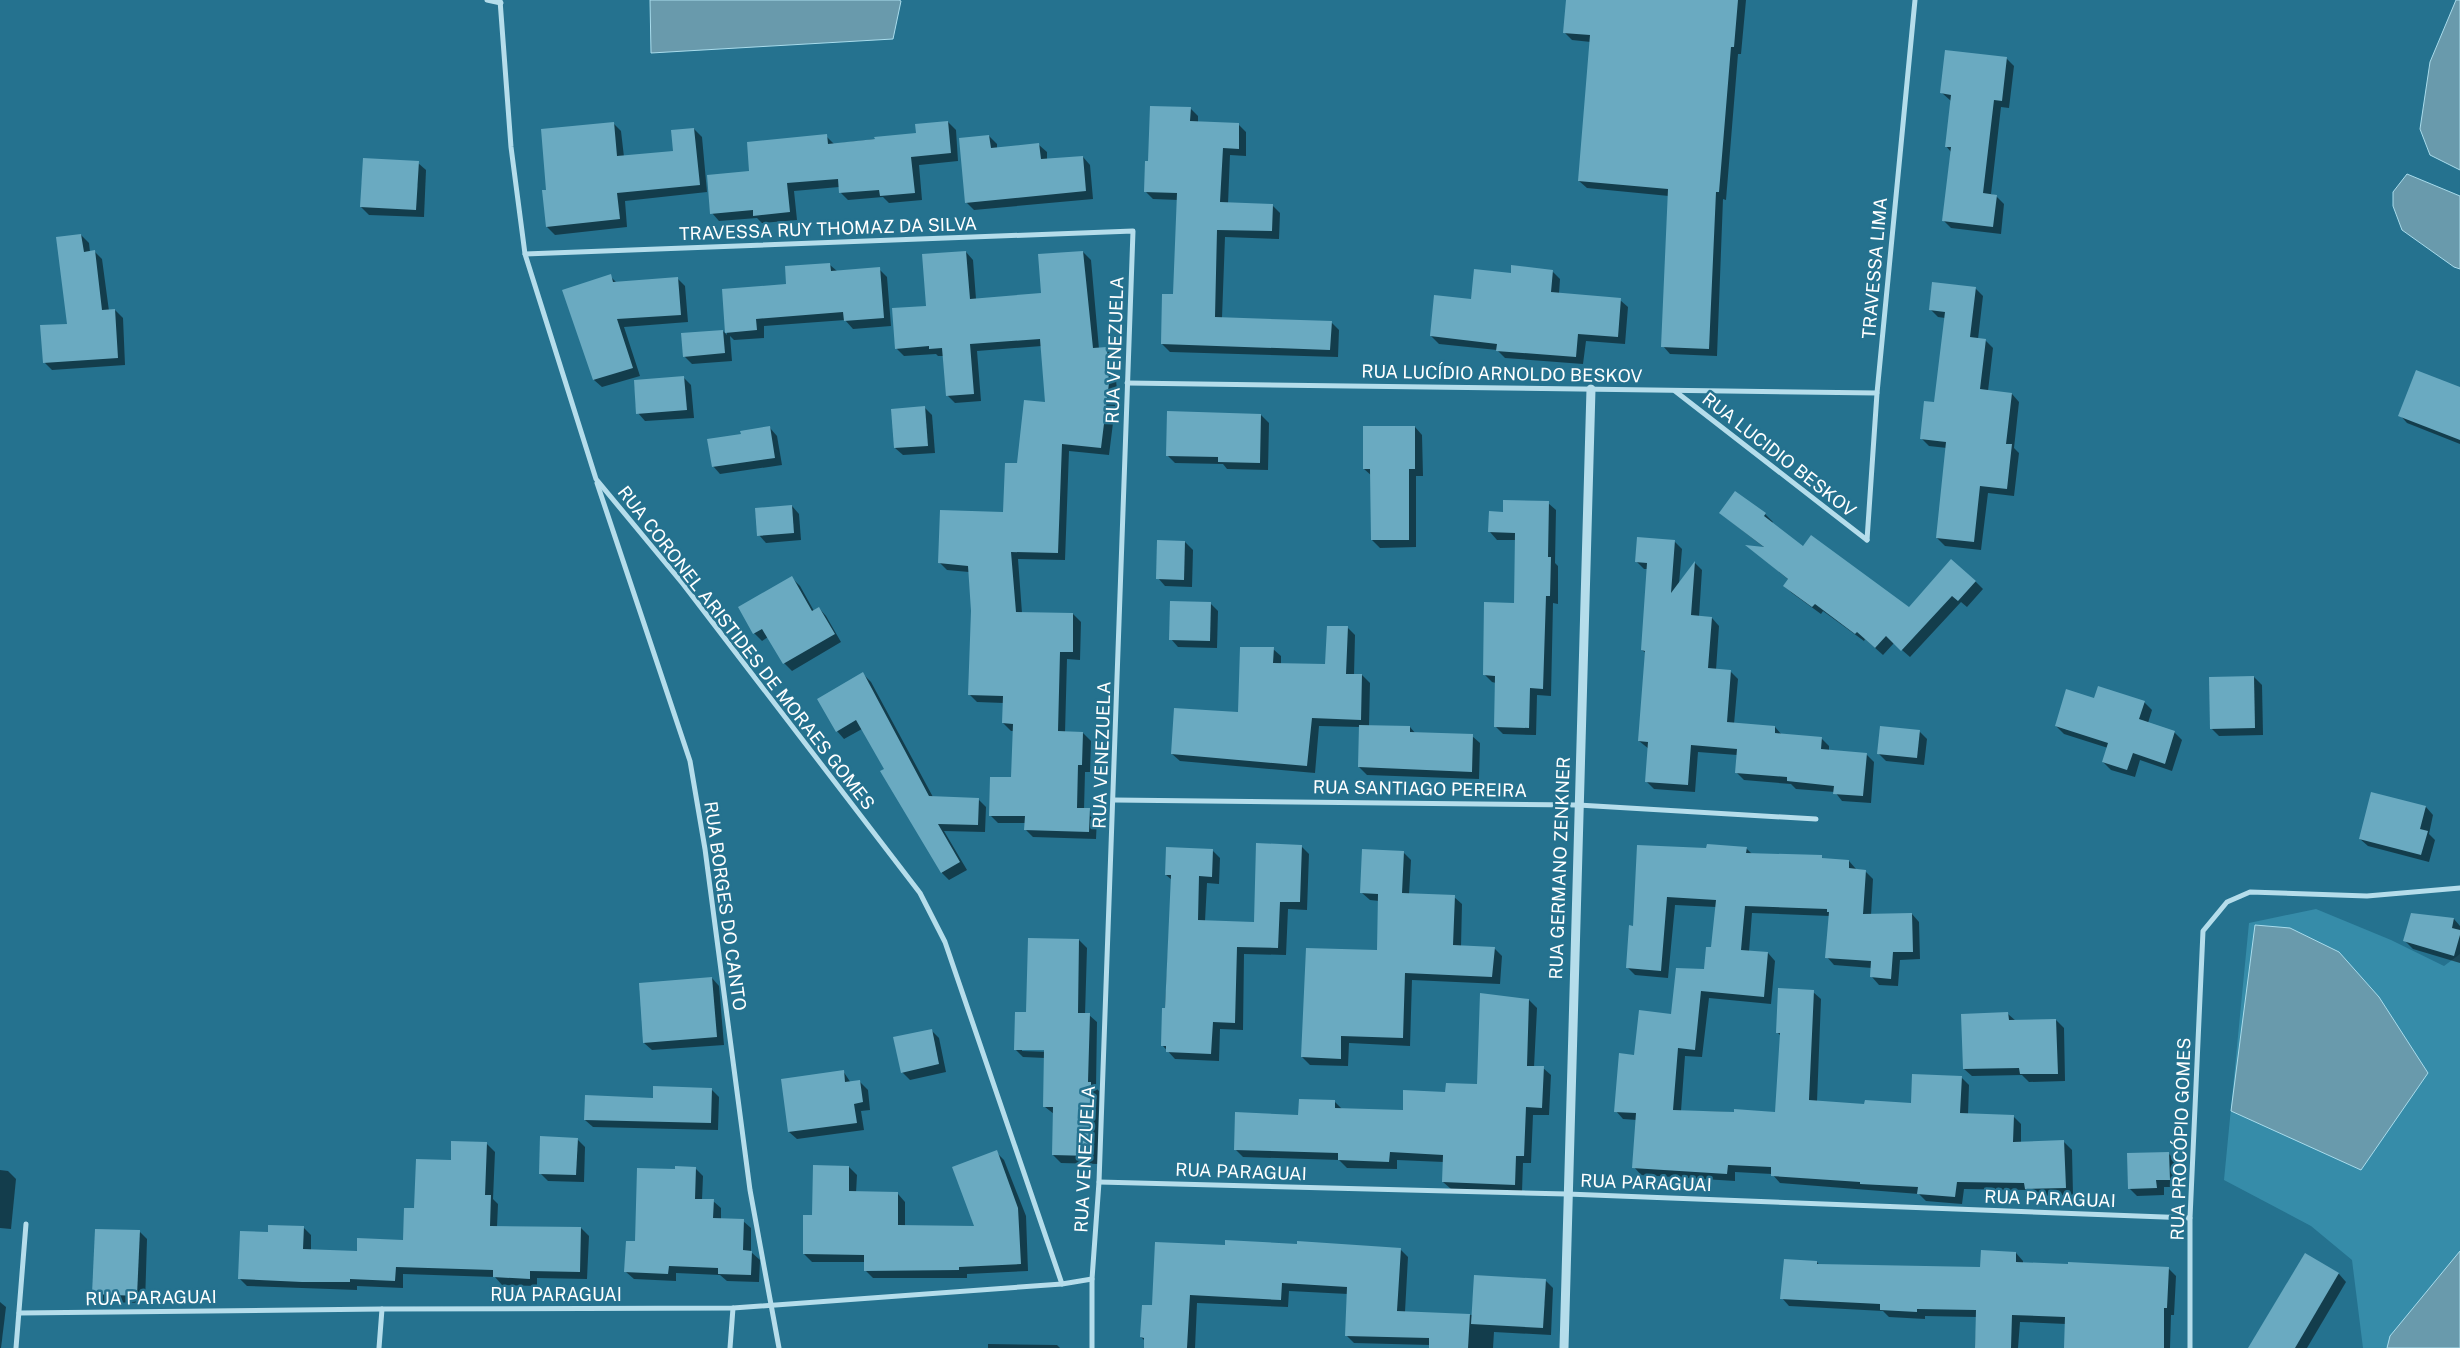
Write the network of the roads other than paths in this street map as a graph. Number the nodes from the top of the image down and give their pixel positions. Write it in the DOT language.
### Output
graph roads {
  1 [pos="487,0"];
  2 [pos="1915,0"];
  3 [pos="500,1"];
  4 [pos="1132,231"];
  5 [pos="525,254"];
  6 [pos="1127,382"];
  7 [pos="1591,389"];
  8 [pos="1675,391"];
  9 [pos="1877,393"];
  10 [pos="596,479"];
  11 [pos="1867,540"];
  12 [pos="1114,800"];
  13 [pos="1578,805"];
  14 [pos="1816,819"];
  15 [pos="2460,888"];
  16 [pos="1100,1182"];
  17 [pos="1568,1194"];
  18 [pos="2190,1218"];
  19 [pos="26,1224"];
  20 [pos="1092,1279"];
  21 [pos="1062,1284"];
  22 [pos="771,1307"];
  23 [pos="382,1308"];
  24 [pos="733,1308"];
  25 [pos="19,1313"];
  26 [pos="16,1348"];
  27 [pos="379,1348"];
  28 [pos="730,1348"];
  29 [pos="779,1348"];
  30 [pos="1092,1348"];
  31 [pos="1564,1348"];
  32 [pos="2190,1348"];
  1 -- 3 [label="street"];
  2 -- 9 [label="street, TRAVESSA LIMA"];
  3 -- 5 [label="street, RUA CORONEL ARISTIDES DE MORAES GOMES"];
  4 -- 5 [label="street, TRAVESSA RUY THOMAZ DA SILVA"];
  4 -- 6 [label="street, RUA VENEZUELA"];
  5 -- 10 [label="street, RUA CORONEL ARISTIDES DE MORAES GOMES"];
  6 -- 7 [label="street, RUA LUCÍDIO ARNOLDO BESKOV"];
  6 -- 12 [label="street, RUA VENEZUELA"];
  7 -- 8 [label="street, RUA LUCÍDIO ARNOLDO BESKOV"];
  7 -- 13 [label="street, RUA GERMANO ZENKNER"];
  8 -- 9 [label="street, RUA LUCÍDIO ARNOLDO BESKOV"];
  8 -- 11 [label="street, RUA LUCIDIO BESKOV"];
  9 -- 11 [label="street, TRAVESSA LIMA"];
  10 -- 21 [label="street, RUA CORONEL ARISTIDES DE MORAES GOMES"];
  10 -- 22 [label="street, RUA BORGES DO CANTO"];
  12 -- 13 [label="street, RUA SANTIAGO PEREIRA"];
  12 -- 16 [label="street, RUA VENEZUELA"];
  13 -- 14 [label="street, RUA SANTIAGO PEREIRA"];
  13 -- 17 [label="street, RUA GERMANO ZENKNER"];
  15 -- 18 [label="street, RUA PROCÓPIO GOMES"];
  16 -- 17 [label="street, RUA PARAGUAI"];
  16 -- 20 [label="street, RUA VENEZUELA"];
  17 -- 18 [label="street, RUA PARAGUAI"];
  17 -- 31 [label="street, RUA GERMANO ZENKNER"];
  18 -- 32 [label="street, RUA PROCÓPIO GOMES"];
  19 -- 25 [label="street"];
  20 -- 21 [label="street, RUA PARAGUAI"];
  20 -- 30 [label="street"];
  21 -- 22 [label="street, RUA PARAGUAI"];
  22 -- 24 [label="street, RUA PARAGUAI"];
  22 -- 29 [label="street, RUA BORGES DO CANTO"];
  23 -- 24 [label="street, RUA PARAGUAI"];
  23 -- 25 [label="street, RUA PARAGUAI"];
  23 -- 27 [label="street"];
  24 -- 28 [label="street"];
  25 -- 26 [label="street"];
}
